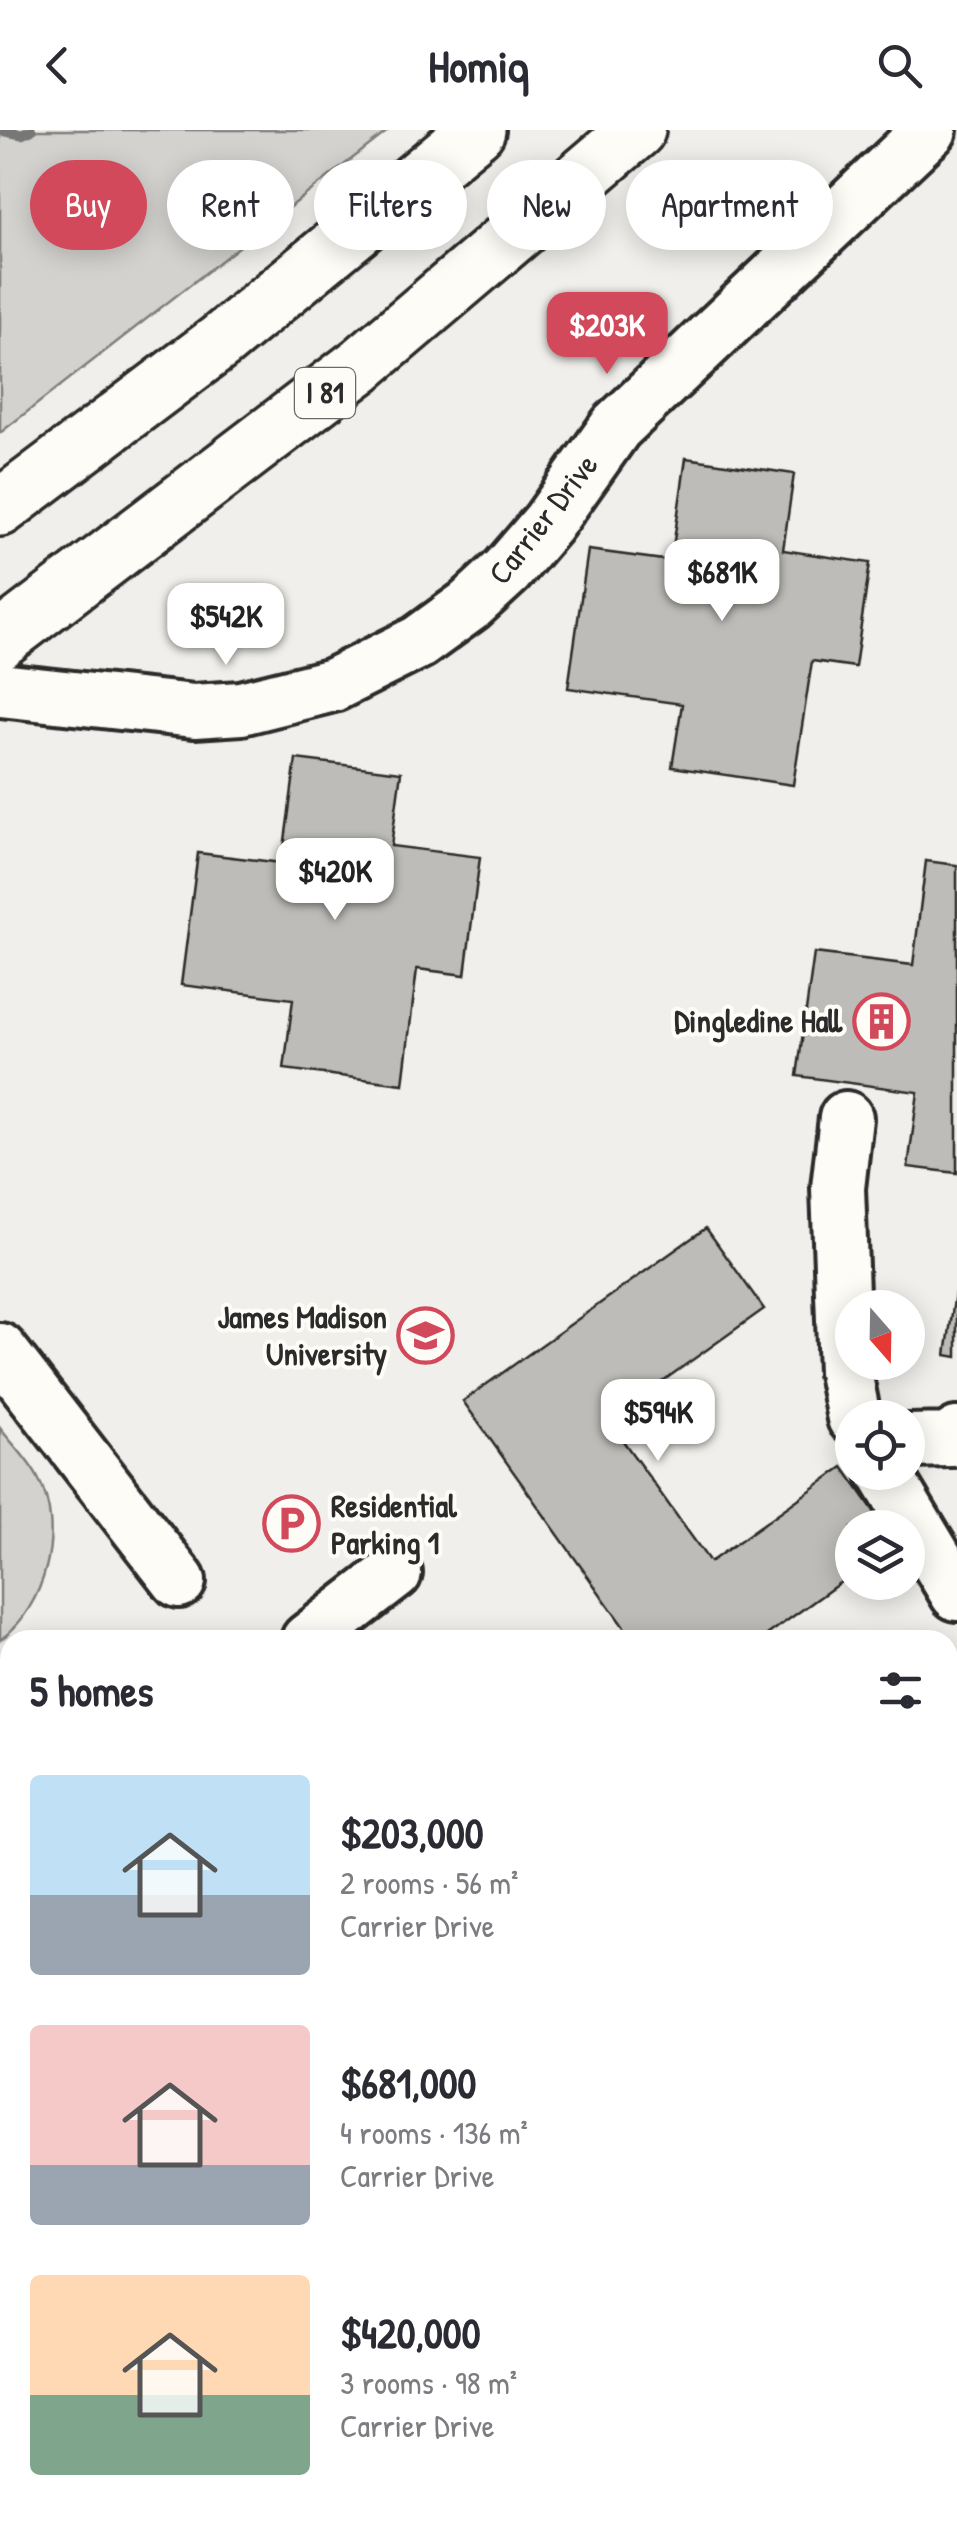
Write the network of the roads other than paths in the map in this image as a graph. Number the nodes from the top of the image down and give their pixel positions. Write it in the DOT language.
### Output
graph roads {
  1 [pos="477,130"];
  2 [pos="636,130"];
  3 [pos="930,130"];
  4 [pos="0,508"];
  5 [pos="0,640"];
  6 [pos="0,690"];
  7 [pos="846,1118"];
  8 [pos="0,1350"];
  9 [pos="850,1400"];
  10 [pos="957,1434"];
  11 [pos="925,1441"];
  12 [pos="895,1490"];
  13 [pos="396,1573"];
  14 [pos="178,1582"];
  15 [pos="957,1594"];
  16 [pos="321,1630"];
  1 -- 4 [label="highway"];
  2 -- 5 [label="highway, I 81"];
  3 -- 6 [label="street, Carrier Drive"];
  7 -- 9 [label="street"];
  8 -- 14 [label="street"];
  10 -- 11 [label="street"];
  12 -- 15 [label="street"];
  13 -- 16 [label="street"];
}
